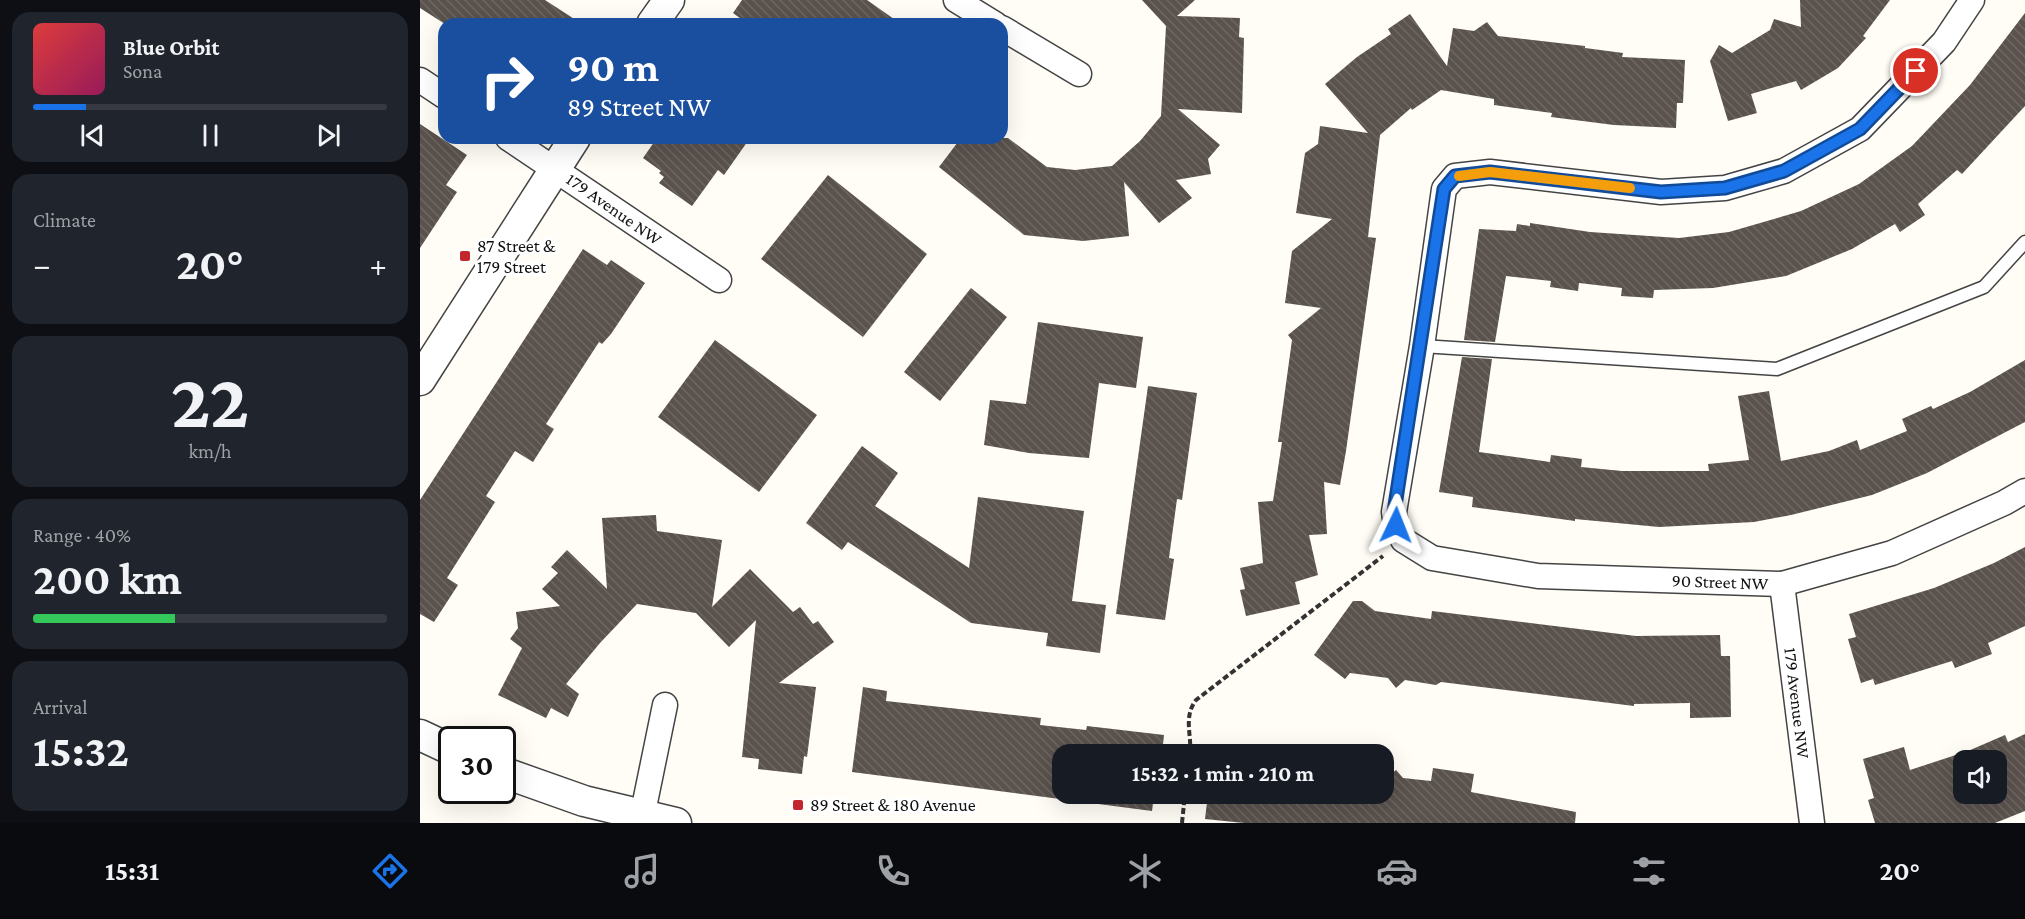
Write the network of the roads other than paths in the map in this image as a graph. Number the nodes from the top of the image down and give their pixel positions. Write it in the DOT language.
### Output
graph roads {
  1 [pos="669,0"];
  2 [pos="956,0"];
  3 [pos="1972,0"];
  4 [pos="656,18"];
  5 [pos="985,18"];
  6 [pos="1008,32"];
  7 [pos="1079,74"];
  8 [pos="420,80"];
  9 [pos="438,92"];
  10 [pos="517,144"];
  11 [pos="571,144"];
  12 [pos="555,168"];
  13 [pos="2025,242"];
  14 [pos="719,280"];
  15 [pos="1422,346"];
  16 [pos="420,380"];
  17 [pos="2025,491"];
  18 [pos="1782,584"];
  19 [pos="665,705"];
  20 [pos="420,735"];
  21 [pos="438,743"];
  22 [pos="516,777"];
  23 [pos="642,817"];
  24 [pos="676,823"];
  25 [pos="1812,823"];
  1 -- 4 [label="street"];
  2 -- 5 [label="street"];
  3 -- 15 [label="street"];
  6 -- 7 [label="street"];
  8 -- 9 [label="street"];
  10 -- 12 [label="street, 179 Avenue NW"];
  11 -- 12 [label="street"];
  12 -- 14 [label="street, 179 Avenue NW"];
  12 -- 16 [label="street"];
  13 -- 15 [label="lane"];
  15 -- 18 [label="street, 90 Street NW"];
  17 -- 18 [label="street, 90 Street NW"];
  18 -- 25 [label="street, 179 Avenue NW"];
  19 -- 23 [label="street"];
  20 -- 21 [label="street"];
  22 -- 23 [label="street"];
  23 -- 24 [label="street"];
}
